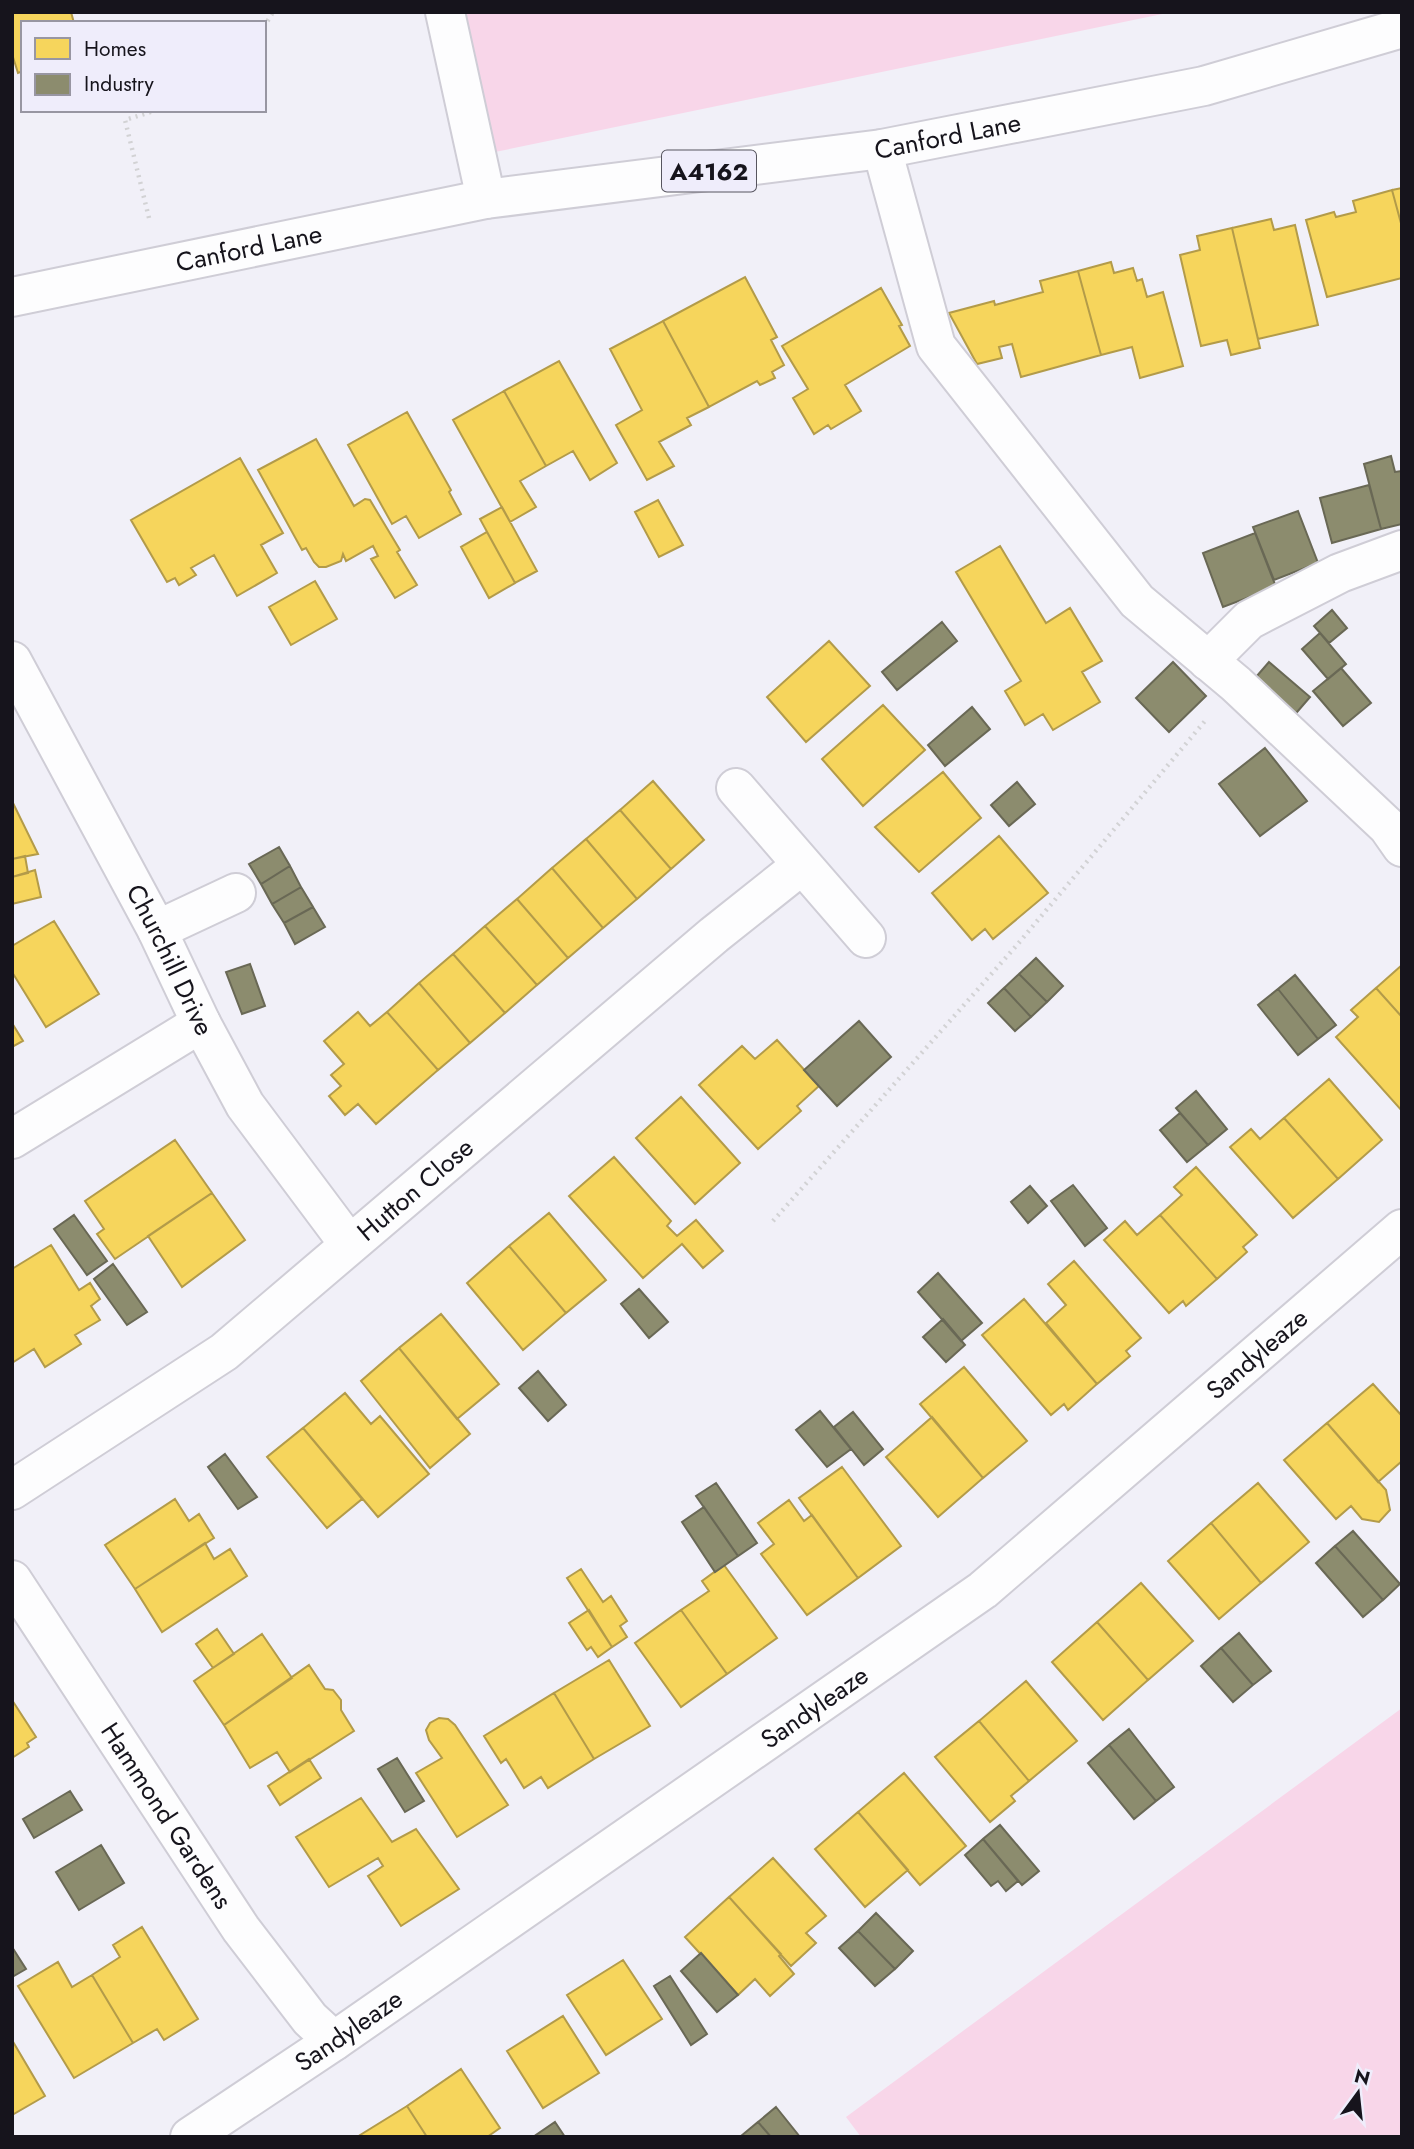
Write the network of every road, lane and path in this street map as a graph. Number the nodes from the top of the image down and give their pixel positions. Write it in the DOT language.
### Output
graph roads {
  1 [pos="445,12"];
  2 [pos="1402,28"];
  3 [pos="151,112"];
  4 [pos="882,149"];
  5 [pos="486,199"];
  6 [pos="162,266"];
  7 [pos="12,297"];
  8 [pos="1402,550"];
  9 [pos="12,661"];
  10 [pos="1222,672"];
  11 [pos="736,788"];
  12 [pos="1402,847"];
  13 [pos="802,864"];
  14 [pos="236,893"];
  15 [pos="157,930"];
  16 [pos="866,938"];
  17 [pos="201,1023"];
  18 [pos="12,1139"];
  19 [pos="773,1221"];
  20 [pos="1402,1228"];
  21 [pos="349,1244"];
  22 [pos="12,1490"];
  23 [pos="12,1580"];
  24 [pos="334,2041"];
  25 [pos="190,2137"];
  1 -- 5 [label="street"];
  2 -- 4 [label="street, Canford Lane / A4162"];
  3 -- 6 [label="path"];
  4 -- 5 [label="street, Canford Lane / A4162"];
  4 -- 10 [label="street"];
  5 -- 6 [label="street, Canford Lane / A4162"];
  6 -- 7 [label="street, Canford Lane / A4162"];
  8 -- 10 [label="street"];
  9 -- 15 [label="street, Churchill Drive"];
  10 -- 12 [label="street"];
  10 -- 19 [label="path"];
  11 -- 13 [label="street"];
  13 -- 16 [label="street"];
  13 -- 21 [label="street, Hutton Close"];
  14 -- 15 [label="street"];
  15 -- 17 [label="street, Churchill Drive"];
  17 -- 18 [label="street"];
  17 -- 21 [label="street, Churchill Drive"];
  20 -- 24 [label="street, Sandyleaze"];
  21 -- 22 [label="street, Hutton Close"];
  23 -- 24 [label="street, Hammond Gardens"];
  24 -- 25 [label="street, Sandyleaze"];
}
